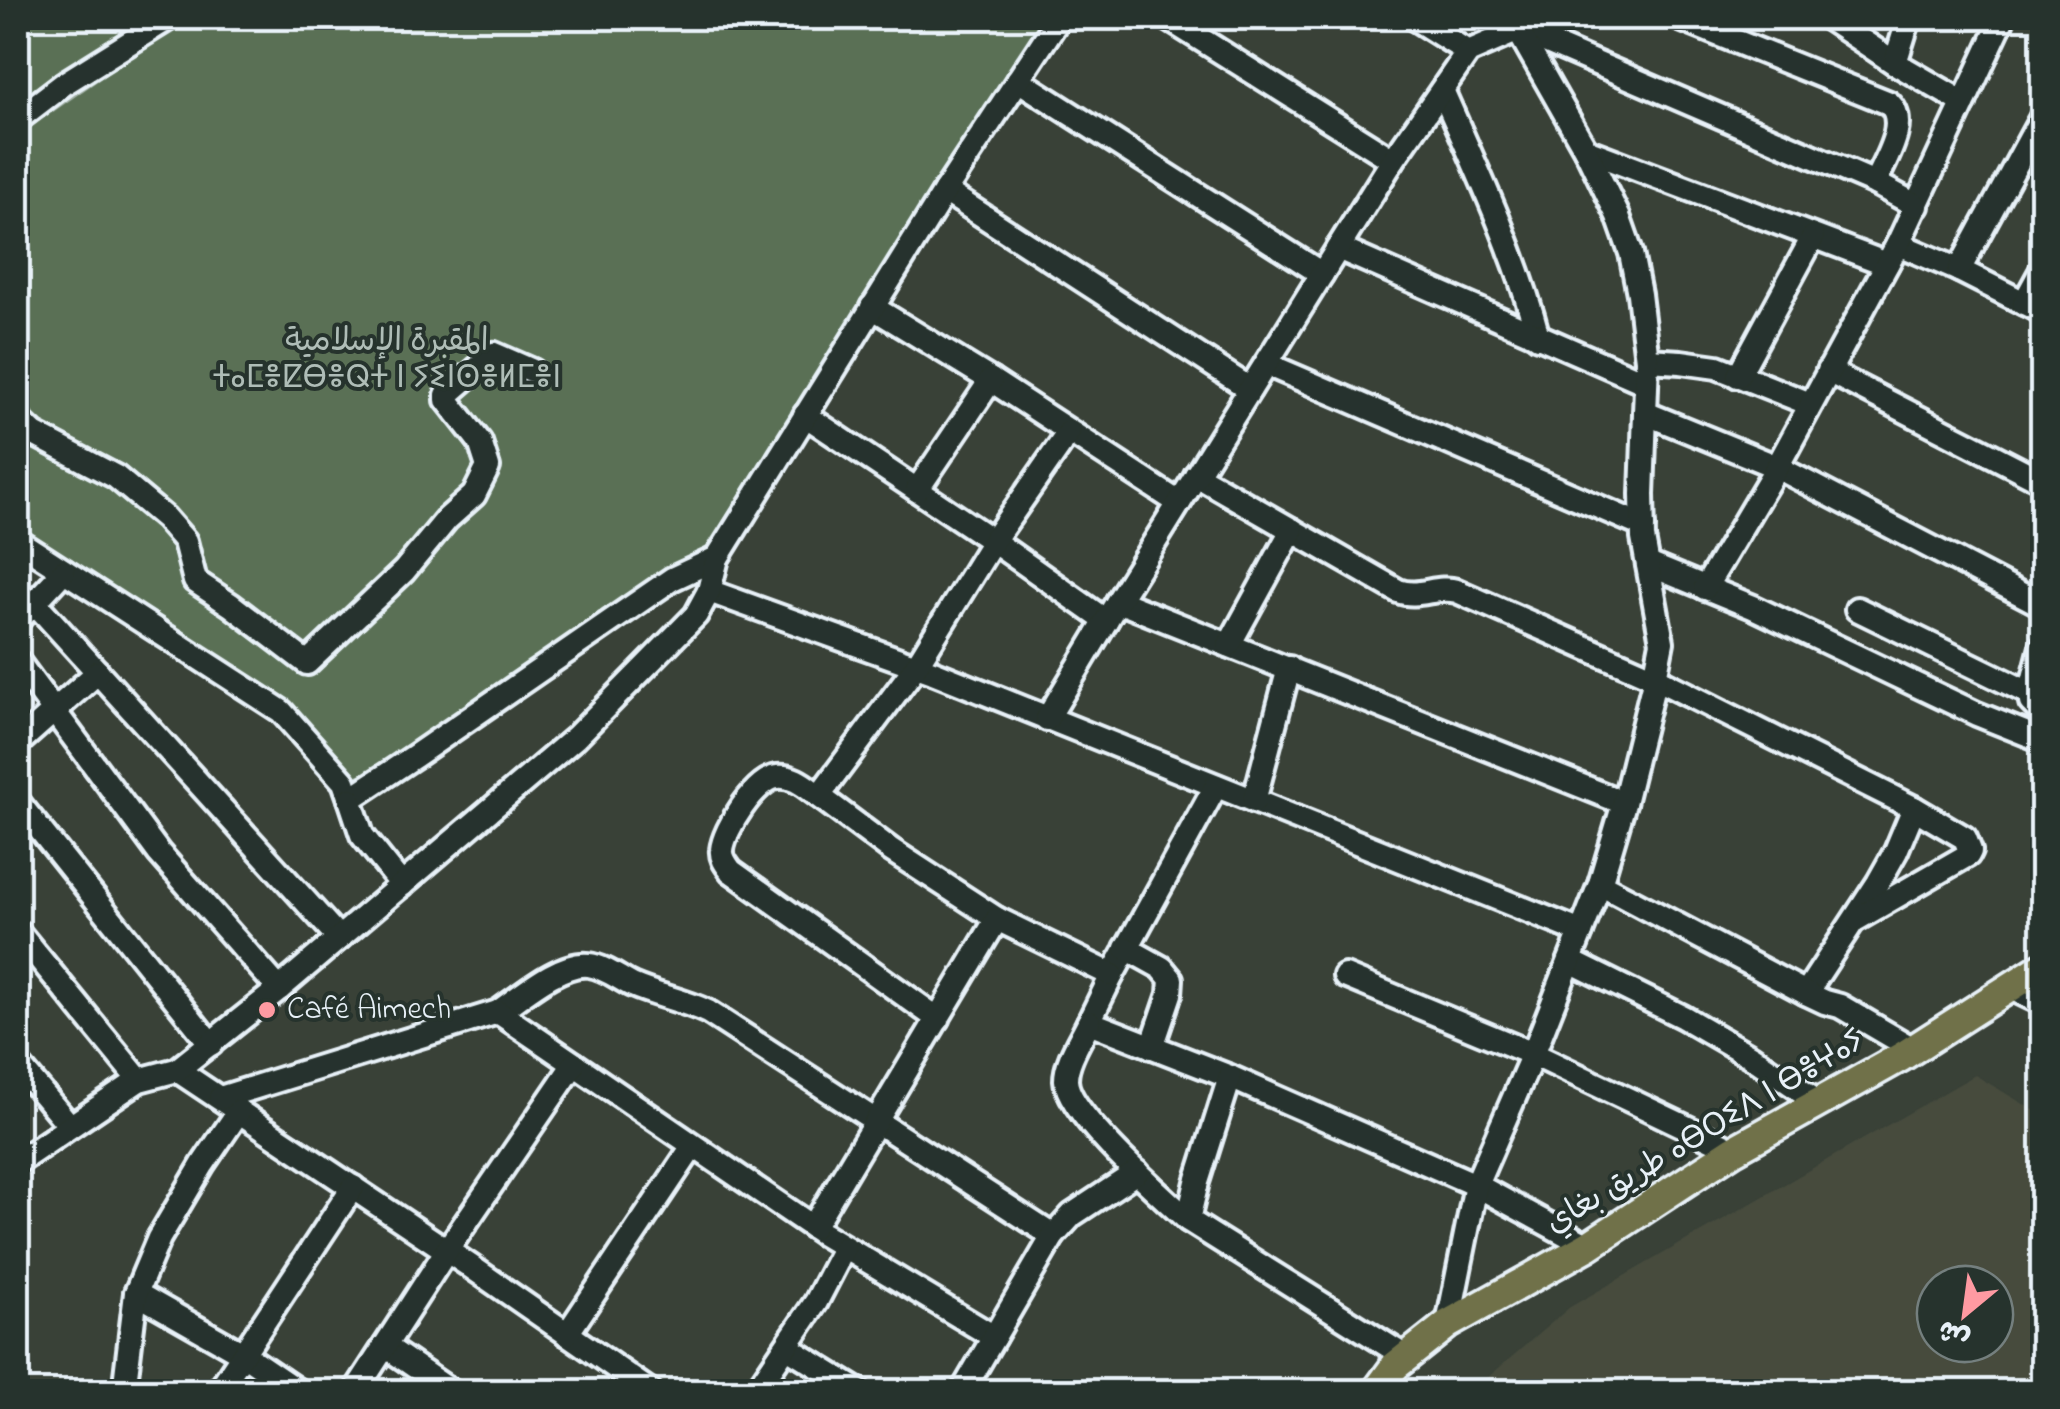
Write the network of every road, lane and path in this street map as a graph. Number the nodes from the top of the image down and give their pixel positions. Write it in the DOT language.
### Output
graph roads {
  1 [pos="169,18"];
  2 [pos="1059,18"];
  3 [pos="1167,18"];
  4 [pos="1414,18"];
  5 [pos="1678,18"];
  6 [pos="1828,18"];
  7 [pos="1909,18"];
  8 [pos="2003,18"];
  9 [pos="1515,24"];
  10 [pos="1468,52"];
  11 [pos="1896,63"];
  12 [pos="1018,80"];
  13 [pos="1442,90"];
  14 [pos="1964,102"];
  15 [pos="2042,117"];
  16 [pos="18,119"];
  17 [pos="1586,150"];
  18 [pos="1393,160"];
  19 [pos="1875,183"];
  20 [pos="945,191"];
  21 [pos="1917,206"];
  22 [pos="1814,236"];
  23 [pos="1338,248"];
  24 [pos="1893,254"];
  25 [pos="1959,270"];
  26 [pos="2042,270"];
  27 [pos="1322,274"];
  28 [pos="872,307"];
  29 [pos="2034,308"];
  30 [pos="1538,337"];
  31 [pos="1266,364"];
  32 [pos="533,371"];
  33 [pos="1647,372"];
  34 [pos="1828,372"];
  35 [pos="1738,376"];
  36 [pos="991,380"];
  37 [pos="1250,389"];
  38 [pos="1810,404"];
  39 [pos="1645,412"];
  40 [pos="805,415"];
  41 [pos="18,419"];
  42 [pos="1069,432"];
  43 [pos="1777,467"];
  44 [pos="1196,475"];
  45 [pos="2042,481"];
  46 [pos="916,490"];
  47 [pos="1178,504"];
  48 [pos="1643,526"];
  49 [pos="1292,530"];
  50 [pos="18,541"];
  51 [pos="992,541"];
  52 [pos="717,558"];
  53 [pos="1648,564"];
  54 [pos="64,571"];
  55 [pos="1705,588"];
  56 [pos="710,591"];
  57 [pos="34,603"];
  58 [pos="2042,605"];
  59 [pos="1858,608"];
  60 [pos="1112,611"];
  61 [pos="18,620"];
  62 [pos="1229,646"];
  63 [pos="2042,646"];
  64 [pos="18,662"];
  65 [pos="916,666"];
  66 [pos="1289,668"];
  67 [pos="98,672"];
  68 [pos="1655,678"];
  69 [pos="2037,704"];
  70 [pos="54,713"];
  71 [pos="1047,719"];
  72 [pos="2042,740"];
  73 [pos="18,743"];
  74 [pos="1216,786"];
  75 [pos="819,796"];
  76 [pos="350,798"];
  77 [pos="1254,801"];
  78 [pos="18,802"];
  79 [pos="1624,803"];
  80 [pos="1914,808"];
  81 [pos="1600,884"];
  82 [pos="402,885"];
  83 [pos="997,919"];
  84 [pos="1854,920"];
  85 [pos="18,932"];
  86 [pos="1581,932"];
  87 [pos="339,938"];
  88 [pos="1126,948"];
  89 [pos="1570,960"];
  90 [pos="2042,967"];
  91 [pos="1112,975"];
  92 [pos="1345,976"];
  93 [pos="2009,988"];
  94 [pos="279,989"];
  95 [pos="1815,998"];
  96 [pos="2042,1003"];
  97 [pos="498,1012"];
  98 [pos="938,1018"];
  99 [pos="1089,1022"];
  100 [pos="210,1044"];
  101 [pos="1152,1047"];
  102 [pos="1907,1053"];
  103 [pos="1533,1054"];
  104 [pos="18,1064"];
  105 [pos="574,1064"];
  106 [pos="178,1070"];
  107 [pos="1230,1077"];
  108 [pos="139,1080"];
  109 [pos="1819,1103"];
  110 [pos="230,1105"];
  111 [pos="876,1122"];
  112 [pos="70,1126"];
  113 [pos="693,1146"];
  114 [pos="1734,1150"];
  115 [pos="18,1162"];
  116 [pos="1137,1172"];
  117 [pos="1476,1185"];
  118 [pos="353,1187"];
  119 [pos="1188,1220"];
  120 [pos="812,1227"];
  121 [pos="1053,1236"];
  122 [pos="1588,1246"];
  123 [pos="844,1248"];
  124 [pos="447,1250"];
  125 [pos="136,1292"];
  126 [pos="1448,1324"];
  127 [pos="567,1334"];
  128 [pos="994,1336"];
  129 [pos="384,1346"];
  130 [pos="787,1346"];
  131 [pos="243,1354"];
  132 [pos="1406,1357"];
  133 [pos="124,1392"];
  134 [pos="218,1392"];
  135 [pos="300,1392"];
  136 [pos="355,1392"];
  137 [pos="452,1392"];
  138 [pos="651,1392"];
  139 [pos="756,1392"];
  140 [pos="860,1392"];
  141 [pos="962,1392"];
  142 [pos="1376,1392"];
  143 [pos="1398,1392"];
  1 -- 16 [label="street"];
  2 -- 12 [label="street"];
  3 -- 18 [label="street"];
  4 -- 10 [label="street"];
  5 -- 19 [label="street"];
  6 -- 11 [label="street"];
  7 -- 11 [label="street"];
  8 -- 14 [label="street"];
  9 -- 10 [label="street"];
  9 -- 17 [label="street"];
  9 -- 19 [label="street"];
  10 -- 13 [label="street"];
  11 -- 14 [label="street"];
  12 -- 20 [label="street"];
  12 -- 27 [label="street"];
  13 -- 18 [label="street"];
  13 -- 30 [label="street"];
  14 -- 21 [label="street"];
  15 -- 25 [label="street"];
  17 -- 22 [label="street"];
  17 -- 33 [label="street"];
  18 -- 23 [label="street"];
  19 -- 21 [label="street"];
  20 -- 28 [label="street"];
  20 -- 37 [label="street"];
  21 -- 24 [label="street"];
  22 -- 24 [label="street"];
  22 -- 35 [label="street"];
  23 -- 27 [label="street"];
  23 -- 30 [label="street"];
  24 -- 25 [label="street"];
  24 -- 34 [label="street"];
  25 -- 29 [label="street"];
  26 -- 29 [label="street"];
  27 -- 31 [label="street"];
  28 -- 36 [label="street"];
  28 -- 40 [label="street"];
  30 -- 33 [label="street"];
  31 -- 37 [label="street"];
  31 -- 48 [label="street"];
  32 -- 41 [label="street"];
  33 -- 35 [label="street"];
  33 -- 39 [label="street"];
  34 -- 38 [label="street"];
  34 -- 45 [label="street"];
  35 -- 38 [label="street"];
  36 -- 42 [label="street"];
  36 -- 46 [label="street"];
  37 -- 44 [label="street"];
  38 -- 43 [label="street"];
  39 -- 43 [label="street"];
  39 -- 48 [label="street"];
  40 -- 46 [label="street"];
  40 -- 52 [label="street"];
  42 -- 47 [label="street"];
  42 -- 51 [label="street"];
  43 -- 55 [label="street"];
  43 -- 58 [label="street"];
  44 -- 47 [label="street"];
  44 -- 49 [label="street"];
  46 -- 51 [label="street"];
  47 -- 60 [label="street"];
  48 -- 53 [label="street"];
  49 -- 62 [label="street"];
  49 -- 68 [label="street"];
  50 -- 54 [label="street"];
  51 -- 60 [label="street"];
  51 -- 65 [label="street"];
  52 -- 56 [label="street"];
  52 -- 76 [label="street"];
  53 -- 55 [label="street"];
  53 -- 68 [label="street"];
  54 -- 57 [label="street"];
  54 -- 76 [label="street"];
  55 -- 72 [label="street"];
  56 -- 65 [label="street"];
  56 -- 82 [label="street"];
  57 -- 61 [label="street"];
  57 -- 67 [label="street"];
  59 -- 69 [label="street"];
  60 -- 62 [label="street"];
  60 -- 71 [label="street"];
  62 -- 66 [label="street"];
  63 -- 69 [label="street"];
  64 -- 70 [label="street"];
  65 -- 71 [label="street"];
  65 -- 75 [label="street"];
  66 -- 77 [label="street"];
  66 -- 79 [label="street"];
  67 -- 70 [label="street"];
  67 -- 87 [label="street"];
  68 -- 79 [label="street"];
  68 -- 80 [label="street"];
  70 -- 73 [label="street"];
  70 -- 94 [label="street"];
  71 -- 74 [label="street"];
  74 -- 77 [label="street"];
  74 -- 88 [label="street"];
  75 -- 83 [label="street"];
  75 -- 98 [label="street"];
  76 -- 82 [label="street"];
  77 -- 86 [label="street"];
  78 -- 100 [label="street"];
  79 -- 81 [label="street"];
  80 -- 84 [label="street"];
  80 -- 84 [label="street"];
  81 -- 86 [label="street"];
  81 -- 95 [label="street"];
  82 -- 87 [label="street"];
  83 -- 91 [label="street"];
  83 -- 98 [label="street"];
  84 -- 95 [label="street"];
  85 -- 108 [label="street"];
  86 -- 89 [label="street"];
  87 -- 94 [label="street"];
  88 -- 91 [label="street"];
  88 -- 101 [label="street"];
  89 -- 103 [label="street"];
  89 -- 109 [label="street"];
  90 -- 93 [label="main road, طريق بغاي ⴰⴱⵔⵉⴷ ⵏ ⴱⴻⵖⴰⵢ"];
  91 -- 99 [label="street"];
  92 -- 103 [label="street"];
  93 -- 96 [label="street"];
  93 -- 102 [label="main road, طريق بغاي ⴰⴱⵔⵉⴷ ⵏ ⴱⴻⵖⴰⵢ"];
  94 -- 100 [label="street"];
  95 -- 102 [label="street"];
  97 -- 105 [label="street"];
  97 -- 110 [label="street"];
  97 -- 111 [label="street"];
  98 -- 111 [label="street"];
  99 -- 101 [label="street"];
  99 -- 116 [label="street"];
  100 -- 106 [label="street"];
  101 -- 107 [label="street"];
  102 -- 109 [label="main road, طريق بغاي ⴰⴱⵔⵉⴷ ⵏ ⴱⴻⵖⴰⵢ"];
  103 -- 114 [label="street"];
  103 -- 117 [label="street"];
  104 -- 112 [label="street"];
  105 -- 113 [label="street"];
  105 -- 124 [label="street"];
  106 -- 108 [label="street"];
  106 -- 110 [label="street"];
  107 -- 117 [label="street"];
  107 -- 119 [label="street"];
  108 -- 112 [label="street"];
  109 -- 114 [label="main road, طريق بغاي ⴰⴱⵔⵉⴷ ⵏ ⴱⴻⵖⴰⵢ"];
  110 -- 118 [label="street"];
  110 -- 125 [label="street"];
  111 -- 120 [label="street"];
  111 -- 121 [label="street"];
  112 -- 115 [label="street"];
  113 -- 120 [label="street"];
  113 -- 127 [label="street"];
  114 -- 122 [label="main road, طريق بغاي ⴰⴱⵔⵉⴷ ⵏ ⴱⴻⵖⴰⵢ"];
  116 -- 119 [label="street"];
  116 -- 121 [label="street"];
  117 -- 122 [label="street"];
  117 -- 126 [label="street"];
  118 -- 124 [label="street"];
  118 -- 131 [label="street"];
  119 -- 132 [label="street"];
  120 -- 123 [label="street"];
  121 -- 128 [label="street"];
  122 -- 126 [label="main road, طريق بغاي ⴰⴱⵔⵉⴷ ⵏ ⴱⴻⵖⴰⵢ"];
  123 -- 128 [label="street"];
  123 -- 130 [label="street"];
  124 -- 127 [label="street"];
  124 -- 129 [label="street"];
  125 -- 131 [label="street"];
  125 -- 133 [label="street"];
  126 -- 132 [label="main road, طريق بغاي ⴰⴱⵔⵉⴷ ⵏ ⴱⴻⵖⴰⵢ"];
  127 -- 138 [label="street"];
  128 -- 141 [label="street"];
  129 -- 136 [label="street"];
  129 -- 137 [label="street"];
  130 -- 139 [label="street"];
  130 -- 140 [label="street"];
  131 -- 134 [label="street"];
  131 -- 135 [label="street"];
  132 -- 142 [label="main road, طريق بغاي ⴰⴱⵔⵉⴷ ⵏ ⴱⴻⵖⴰⵢ"];
  132 -- 143 [label="main road"];
}
